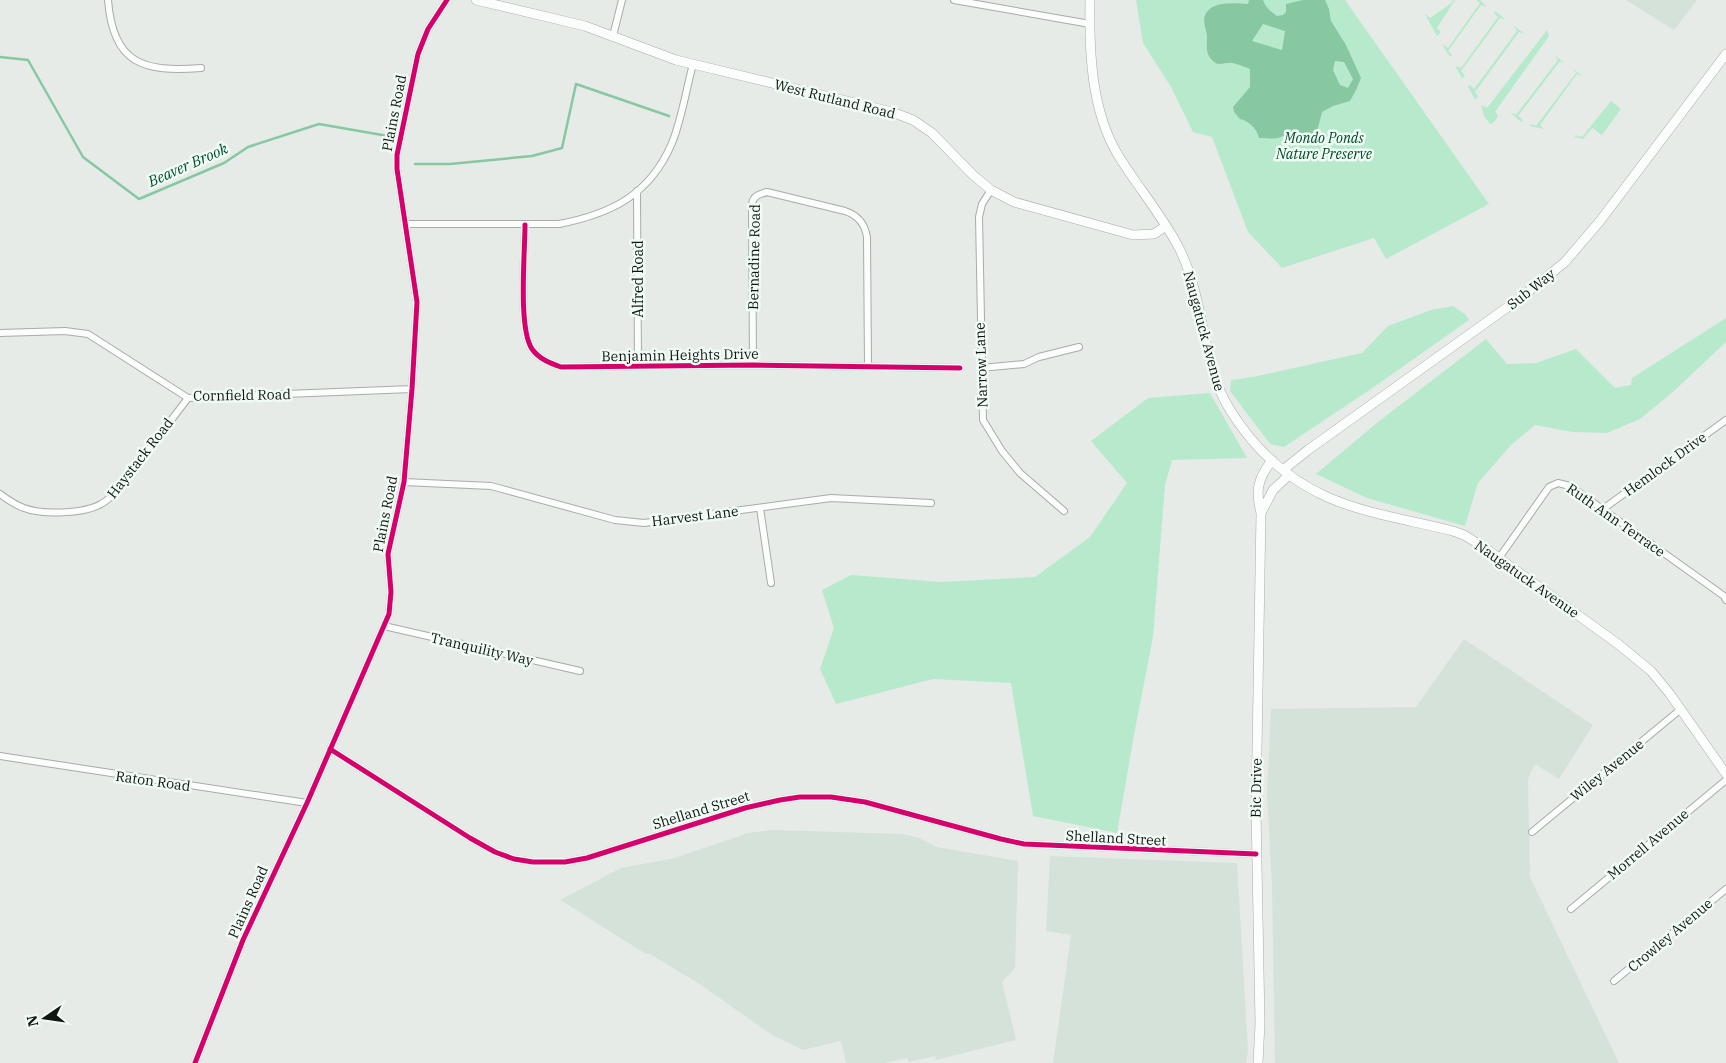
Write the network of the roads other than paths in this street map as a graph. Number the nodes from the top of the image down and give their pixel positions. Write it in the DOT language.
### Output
graph roads {
  1 [pos="108,0"];
  2 [pos="447,0"];
  3 [pos="476,0"];
  4 [pos="622,0"];
  5 [pos="954,0"];
  6 [pos="1090,0"];
  7 [pos="1090,24"];
  8 [pos="613,36"];
  9 [pos="1726,54"];
  10 [pos="693,64"];
  11 [pos="202,68"];
  12 [pos="991,190"];
  13 [pos="638,191"];
  14 [pos="406,224"];
  15 [pos="526,225"];
  16 [pos="1166,226"];
  17 [pos="0,333"];
  18 [pos="1079,346"];
  19 [pos="753,365"];
  20 [pos="868,365"];
  21 [pos="638,366"];
  22 [pos="960,368"];
  23 [pos="981,368"];
  24 [pos="412,388"];
  25 [pos="188,398"];
  26 [pos="1726,420"];
  27 [pos="1272,460"];
  28 [pos="1286,473"];
  29 [pos="404,482"];
  30 [pos="0,494"];
  31 [pos="931,503"];
  32 [pos="760,508"];
  33 [pos="1604,509"];
  34 [pos="1064,511"];
  35 [pos="1261,513"];
  36 [pos="1498,558"];
  37 [pos="771,582"];
  38 [pos="1725,597"];
  39 [pos="384,626"];
  40 [pos="580,671"];
  41 [pos="1681,709"];
  42 [pos="330,749"];
  43 [pos="0,756"];
  44 [pos="1726,774"];
  45 [pos="1726,780"];
  46 [pos="307,803"];
  47 [pos="1532,832"];
  48 [pos="1256,854"];
  49 [pos="1726,889"];
  50 [pos="1570,909"];
  51 [pos="1614,981"];
  52 [pos="195,1063"];
  53 [pos="1258,1063"];
  1 -- 11 [label="street"];
  2 -- 14 [label="street, Plains Road"];
  3 -- 8 [label="main road, West Rutland Road"];
  4 -- 8 [label="street"];
  5 -- 7 [label="street"];
  6 -- 7 [label="main road, Naugatuck Avenue"];
  7 -- 16 [label="main road, Naugatuck Avenue"];
  8 -- 10 [label="main road, West Rutland Road"];
  9 -- 28 [label="main road, Sub Way"];
  10 -- 12 [label="main road, West Rutland Road"];
  10 -- 13 [label="street"];
  12 -- 16 [label="main road, West Rutland Road"];
  12 -- 23 [label="street, Narrow Lane"];
  13 -- 15 [label="street"];
  13 -- 21 [label="street, Alfred Road"];
  14 -- 15 [label="street"];
  14 -- 24 [label="street, Plains Road"];
  15 -- 21 [label="street, Benjamin Heights Drive"];
  16 -- 27 [label="main road, Naugatuck Avenue"];
  17 -- 25 [label="street, Cornfield Road"];
  18 -- 23 [label="street"];
  19 -- 20 [label="street, Benjamin Heights Drive"];
  19 -- 20 [label="street, Bernadine Road"];
  19 -- 21 [label="street, Benjamin Heights Drive"];
  20 -- 22 [label="street, Benjamin Heights Drive"];
  23 -- 34 [label="street, Narrow Lane"];
  24 -- 25 [label="street, Cornfield Road"];
  24 -- 29 [label="street, Plains Road"];
  25 -- 30 [label="street, Haystack Road"];
  26 -- 33 [label="street, Hemlock Drive"];
  27 -- 28 [label="main road, Naugatuck Avenue"];
  27 -- 35 [label="main road, Bic Drive"];
  28 -- 35 [label="main road, Bic Drive"];
  28 -- 36 [label="main road, Naugatuck Avenue"];
  29 -- 32 [label="street, Harvest Lane"];
  29 -- 39 [label="street, Plains Road"];
  31 -- 32 [label="street, Harvest Lane"];
  32 -- 37 [label="street"];
  33 -- 36 [label="street, Ruth Ann Terrace"];
  33 -- 38 [label="street, Ruth Ann Terrace"];
  35 -- 48 [label="main road, Bic Drive"];
  36 -- 41 [label="main road, Naugatuck Avenue"];
  39 -- 40 [label="street, Tranquility Way"];
  39 -- 42 [label="street, Plains Road"];
  41 -- 44 [label="main road, Naugatuck Avenue"];
  41 -- 47 [label="street, Wiley Avenue"];
  42 -- 46 [label="street, Plains Road"];
  42 -- 48 [label="street, Shelland Street"];
  43 -- 46 [label="street, Raton Road"];
  45 -- 50 [label="street, Morrell Avenue"];
  46 -- 52 [label="street, Plains Road"];
  48 -- 53 [label="main road, Bic Drive"];
  49 -- 51 [label="street, Crowley Avenue"];
}
